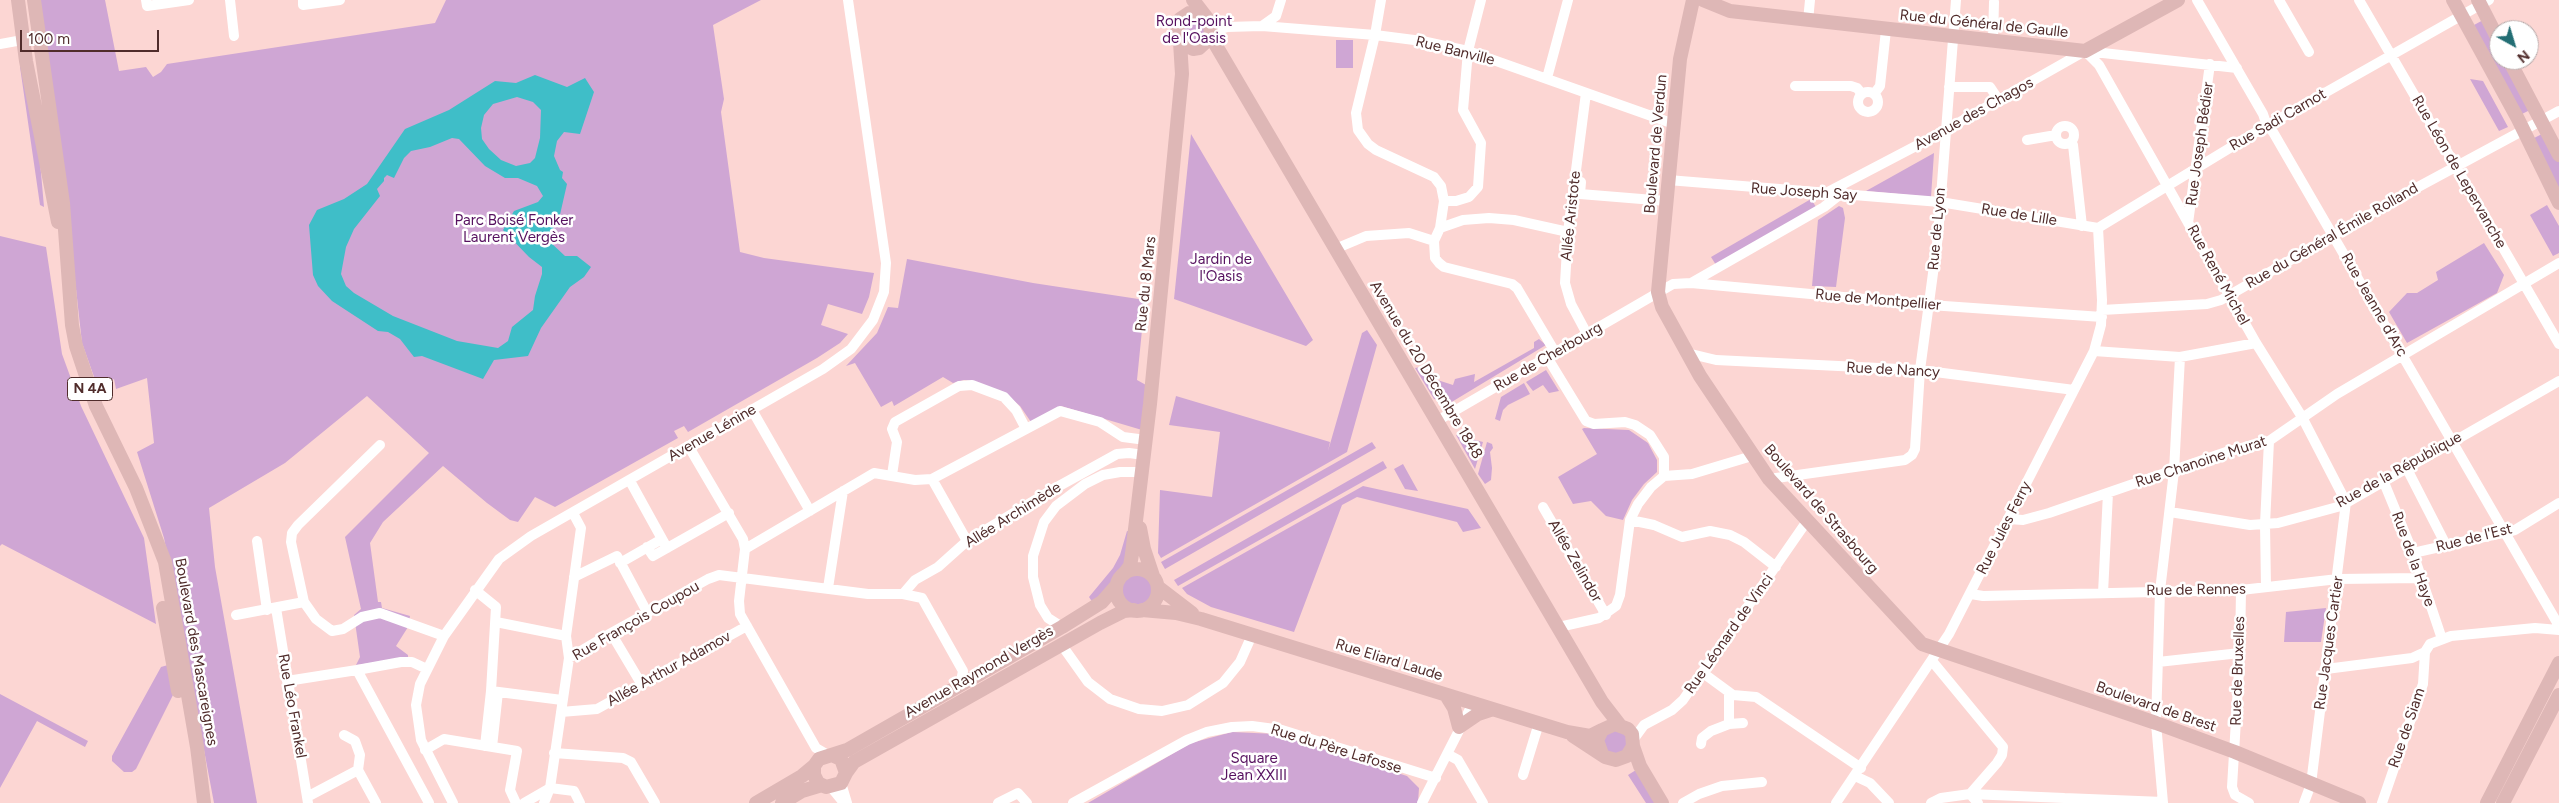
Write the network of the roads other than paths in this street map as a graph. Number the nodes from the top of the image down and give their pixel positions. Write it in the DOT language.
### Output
graph roads {
  1 [pos="18,0"];
  2 [pos="34,0"];
  3 [pos="146,0"];
  4 [pos="189,0"];
  5 [pos="230,0"];
  6 [pos="302,0"];
  7 [pos="335,0"];
  8 [pos="340,0"];
  9 [pos="848,0"];
  10 [pos="1187,0"];
  11 [pos="1192,0"];
  12 [pos="1281,0"];
  13 [pos="1381,0"];
  14 [pos="1481,0"];
  15 [pos="1568,0"];
  16 [pos="1693,0"];
  17 [pos="1702,0"];
  18 [pos="1810,0"];
  19 [pos="1956,0"];
  20 [pos="2178,0"];
  21 [pos="2197,0"];
  22 [pos="2279,0"];
  23 [pos="2359,0"];
  24 [pos="2453,0"];
  25 [pos="1994,2"];
  26 [pos="2482,2"];
  27 [pos="1184,15"];
  28 [pos="1205,16"];
  29 [pos="2461,16"];
  30 [pos="2490,20"];
  31 [pos="1808,21"];
  32 [pos="1262,26"];
  33 [pos="1227,27"];
  34 [pos="1886,30"];
  35 [pos="39,34"];
  36 [pos="1375,35"];
  37 [pos="234,36"];
  38 [pos="1952,36"];
  39 [pos="0,38"];
  40 [pos="22,38"];
  41 [pos="1993,40"];
  42 [pos="1206,41"];
  43 [pos="1180,42"];
  44 [pos="0,44"];
  45 [pos="1468,51"];
  46 [pos="2085,51"];
  47 [pos="2309,52"];
  48 [pos="2390,56"];
  49 [pos="2210,64"];
  50 [pos="2236,68"];
  51 [pos="2514,70"];
  52 [pos="1182,74"];
  53 [pos="1547,78"];
  54 [pos="1795,86"];
  55 [pos="1949,87"];
  56 [pos="1586,93"];
  57 [pos="1862,94"];
  58 [pos="1874,94"];
  59 [pos="1998,99"];
  60 [pos="2559,111"];
  61 [pos="2542,121"];
  62 [pos="1674,124"];
  63 [pos="2267,126"];
  64 [pos="1945,130"];
  65 [pos="2524,131"];
  66 [pos="2056,135"];
  67 [pos="2028,140"];
  68 [pos="2071,142"];
  69 [pos="2559,155"];
  70 [pos="2456,166"];
  71 [pos="1582,167"];
  72 [pos="2197,167"];
  73 [pos="1862,176"];
  74 [pos="1668,180"];
  75 [pos="2167,185"];
  76 [pos="1822,194"];
  77 [pos="1841,194"];
  78 [pos="1444,201"];
  79 [pos="1666,201"];
  80 [pos="1940,202"];
  81 [pos="2559,203"];
  82 [pos="2188,223"];
  83 [pos="2082,226"];
  84 [pos="1440,228"];
  85 [pos="2098,228"];
  86 [pos="64,232"];
  87 [pos="1568,232"];
  88 [pos="2332,234"];
  89 [pos="1434,241"];
  90 [pos="1335,249"];
  91 [pos="2559,263"];
  92 [pos="1691,283"];
  93 [pos="2524,283"];
  94 [pos="1658,292"];
  95 [pos="2230,296"];
  96 [pos="1930,305"];
  97 [pos="2102,314"];
  98 [pos="1587,334"];
  99 [pos="2256,343"];
  100 [pos="2559,344"];
  101 [pos="2094,352"];
  102 [pos="1687,353"];
  103 [pos="1551,355"];
  104 [pos="2403,355"];
  105 [pos="2180,357"];
  106 [pos="1712,360"];
  107 [pos="1920,370"];
  108 [pos="1700,376"];
  109 [pos="2559,382"];
  110 [pos="2074,390"];
  111 [pos="752,410"];
  112 [pos="2302,417"];
  113 [pos="1437,421"];
  114 [pos="1026,429"];
  115 [pos="1146,440"];
  116 [pos="2453,440"];
  117 [pos="2270,441"];
  118 [pos="380,445"];
  119 [pos="689,447"];
  120 [pos="1144,455"];
  121 [pos="1752,456"];
  122 [pos="2406,467"];
  123 [pos="2174,471"];
  124 [pos="1142,472"];
  125 [pos="892,475"];
  126 [pos="1664,476"];
  127 [pos="1769,479"];
  128 [pos="932,480"];
  129 [pos="2383,480"];
  130 [pos="630,481"];
  131 [pos="843,491"];
  132 [pos="2108,493"];
  133 [pos="1139,497"];
  134 [pos="2346,502"];
  135 [pos="2559,503"];
  136 [pos="1543,507"];
  137 [pos="810,511"];
  138 [pos="2170,512"];
  139 [pos="572,513"];
  140 [pos="729,513"];
  141 [pos="2009,519"];
  142 [pos="1630,520"];
  143 [pos="1807,521"];
  144 [pos="2265,524"];
  145 [pos="2506,532"];
  146 [pos="662,539"];
  147 [pos="257,540"];
  148 [pos="967,541"];
  149 [pos="2446,546"];
  150 [pos="647,547"];
  151 [pos="667,548"];
  152 [pos="744,549"];
  153 [pos="2413,553"];
  154 [pos="620,563"];
  155 [pos="1776,567"];
  156 [pos="574,577"];
  157 [pos="742,578"];
  158 [pos="2420,578"];
  159 [pos="2338,579"];
  160 [pos="1120,580"];
  161 [pos="1156,582"];
  162 [pos="2266,587"];
  163 [pos="828,588"];
  164 [pos="475,590"];
  165 [pos="2241,590"];
  166 [pos="2160,591"];
  167 [pos="2103,593"];
  168 [pos="903,594"];
  169 [pos="1971,594"];
  170 [pos="304,602"];
  171 [pos="271,609"];
  172 [pos="1138,610"];
  173 [pos="2551,610"];
  174 [pos="647,612"];
  175 [pos="236,615"];
  176 [pos="1606,615"];
  177 [pos="1201,619"];
  178 [pos="496,622"];
  179 [pos="747,626"];
  180 [pos="2559,626"];
  181 [pos="1559,627"];
  182 [pos="1062,628"];
  183 [pos="2535,628"];
  184 [pos="2559,630"];
  185 [pos="611,633"];
  186 [pos="1252,635"];
  187 [pos="444,636"];
  188 [pos="566,636"];
  189 [pos="2442,639"];
  190 [pos="1061,644"];
  191 [pos="2425,652"];
  192 [pos="2240,653"];
  193 [pos="1935,655"];
  194 [pos="569,658"];
  195 [pos="2158,662"];
  196 [pos="2559,663"];
  197 [pos="426,669"];
  198 [pos="2326,669"];
  199 [pos="357,670"];
  200 [pos="963,671"];
  201 [pos="1702,673"];
  202 [pos="980,675"];
  203 [pos="287,681"];
  204 [pos="642,684"];
  205 [pos="960,686"];
  206 [pos="495,691"];
  207 [pos="1729,692"];
  208 [pos="1446,695"];
  209 [pos="2559,695"];
  210 [pos="562,700"];
  211 [pos="1473,703"];
  212 [pos="1493,709"];
  213 [pos="561,712"];
  214 [pos="1464,723"];
  215 [pos="1743,723"];
  216 [pos="2156,723"];
  217 [pos="1539,724"];
  218 [pos="1729,724"];
  219 [pos="1609,727"];
  220 [pos="1567,732"];
  221 [pos="344,735"];
  222 [pos="1635,740"];
  223 [pos="1701,744"];
  224 [pos="489,746"];
  225 [pos="425,750"];
  226 [pos="825,752"];
  227 [pos="2235,752"];
  228 [pos="554,753"];
  229 [pos="1447,754"];
  230 [pos="1602,754"];
  231 [pos="1622,759"];
  232 [pos="815,764"];
  233 [pos="1640,766"];
  234 [pos="358,770"];
  235 [pos="1858,772"];
  236 [pos="1523,775"];
  237 [pos="1436,778"];
  238 [pos="835,782"];
  239 [pos="1762,782"];
  240 [pos="2311,784"];
  241 [pos="550,788"];
  242 [pos="1970,794"];
  243 [pos="308,800"];
  244 [pos="2064,800"];
  245 [pos="2163,802"];
  246 [pos="2243,802"];
  247 [pos="204,803"];
  248 [pos="376,803"];
  249 [pos="429,803"];
  250 [pos="453,803"];
  251 [pos="516,803"];
  252 [pos="524,803"];
  253 [pos="544,803"];
  254 [pos="580,803"];
  255 [pos="655,803"];
  256 [pos="756,803"];
  257 [pos="782,803"];
  258 [pos="845,803"];
  259 [pos="998,803"];
  260 [pos="1027,803"];
  261 [pos="1073,803"];
  262 [pos="1422,803"];
  263 [pos="1483,803"];
  264 [pos="1662,803"];
  265 [pos="1683,803"];
  266 [pos="1836,803"];
  267 [pos="1889,803"];
  268 [pos="1931,803"];
  269 [pos="1978,803"];
  270 [pos="2304,803"];
  271 [pos="2359,803"];
  272 [pos="2382,803"];
  273 [pos="2487,803"];
  274 [pos="2503,803"];
  1 -- 40 [label="main road, N 4A"];
  2 -- 35 [label="main road, N 4A"];
  3 -- 4 [label="street"];
  5 -- 37 [label="street"];
  6 -- 7 [label="street"];
  7 -- 8 [label="street"];
  9 -- 111 [label="street, Avenue Lénine"];
  10 -- 27 [label="main road"];
  11 -- 28 [label="main road"];
  12 -- 32 [label="street"];
  13 -- 36 [label="street"];
  14 -- 45 [label="street"];
  15 -- 53 [label="street"];
  16 -- 62 [label="main road, Boulevard de Verdun"];
  17 -- 31 [label="main road, Rue du Général de Gaulle"];
  18 -- 31 [label="street"];
  19 -- 38 [label="street, Rue de Lyon"];
  20 -- 46 [label="main road"];
  21 -- 50 [label="street, Rue Jeanne d'Arc"];
  22 -- 47 [label="street"];
  23 -- 48 [label="street, Rue Léon de Lepervanche"];
  24 -- 29 [label="main road"];
  25 -- 41 [label="street"];
  26 -- 29 [label="street, Rue Sadi Carnot"];
  26 -- 30 [label="main road"];
  27 -- 28 [label="main road"];
  27 -- 43 [label="main road"];
  28 -- 33 [label="street, Rue Banville"];
  28 -- 42 [label="main road"];
  29 -- 48 [label="street, Rue Sadi Carnot"];
  29 -- 65 [label="main road"];
  31 -- 34 [label="main road, Rue du Général de Gaulle"];
  32 -- 33 [label="street, Rue Banville"];
  32 -- 36 [label="street, Rue Banville"];
  33 -- 42 [label="street, Rue Banville"];
  34 -- 38 [label="main road, Rue du Général de Gaulle"];
  34 -- 58 [label="street"];
  35 -- 40 [label="street"];
  35 -- 86 [label="main road, N 4A"];
  36 -- 45 [label="street, Rue Banville"];
  36 -- 78 [label="street"];
  38 -- 41 [label="main road, Rue du Général de Gaulle"];
  38 -- 55 [label="street, Rue de Lyon"];
  39 -- 40 [label="street"];
  40 -- 44 [label="street"];
  40 -- 86 [label="main road, N 4A"];
  41 -- 46 [label="main road, Rue du Général de Gaulle"];
  42 -- 43 [label="main road"];
  42 -- 52 [label="main road, Rue du 8 Mars"];
  42 -- 90 [label="main road, Avenue du 20 Décembre 1848"];
  43 -- 52 [label="main road, Rue du 8 Mars"];
  45 -- 53 [label="street, Rue Banville"];
  45 -- 78 [label="street"];
  46 -- 49 [label="street"];
  46 -- 59 [label="street, Avenue des Chagos"];
  46 -- 75 [label="street, Rue René Michel"];
  48 -- 63 [label="street, Rue Sadi Carnot"];
  48 -- 70 [label="street, Rue Léon de Lepervanche"];
  49 -- 50 [label="street"];
  49 -- 72 [label="street, Rue Joseph Bédier"];
  50 -- 63 [label="street, Rue Jeanne d'Arc"];
  51 -- 61 [label="main road"];
  52 -- 115 [label="main road, Rue du 8 Mars"];
  53 -- 56 [label="street, Rue Banville"];
  54 -- 57 [label="street"];
  55 -- 59 [label="street"];
  55 -- 64 [label="street, Rue de Lyon"];
  56 -- 62 [label="street, Rue Banville"];
  56 -- 87 [label="street, Allée Aristote"];
  57 -- 58 [label="street"];
  57 -- 58 [label="street"];
  59 -- 64 [label="street, Avenue des Chagos"];
  60 -- 61 [label="street, Rue du Général Émile Rolland"];
  61 -- 65 [label="street, Rue du Général Émile Rolland"];
  61 -- 69 [label="main road"];
  62 -- 74 [label="main road, Boulevard de Verdun"];
  63 -- 72 [label="street, Rue Sadi Carnot"];
  63 -- 88 [label="street, Rue Jeanne d'Arc"];
  64 -- 73 [label="street, Avenue des Chagos"];
  64 -- 80 [label="street, Rue de Lyon"];
  65 -- 70 [label="street, Rue du Général Émile Rolland"];
  65 -- 81 [label="main road"];
  66 -- 67 [label="street"];
  66 -- 68 [label="street"];
  66 -- 68 [label="street"];
  68 -- 83 [label="street"];
  70 -- 88 [label="street, Rue du Général Émile Rolland"];
  70 -- 93 [label="street, Rue Léon de Lepervanche"];
  71 -- 79 [label="street"];
  72 -- 75 [label="street, Rue Sadi Carnot"];
  72 -- 82 [label="street, Rue Joseph Bédier"];
  73 -- 76 [label="street, Avenue des Chagos"];
  73 -- 77 [label="street, Avenue des Chagos"];
  74 -- 76 [label="street, Rue Joseph Say"];
  74 -- 79 [label="main road, Boulevard de Verdun"];
  75 -- 82 [label="street, Rue René Michel"];
  75 -- 85 [label="street, Rue Sadi Carnot"];
  76 -- 77 [label="street, Rue Joseph Say"];
  77 -- 80 [label="street, Rue Joseph Say"];
  77 -- 92 [label="street, Avenue des Chagos"];
  78 -- 84 [label="street"];
  79 -- 94 [label="main road, Boulevard de Verdun"];
  80 -- 83 [label="street, Rue de Lille"];
  80 -- 96 [label="street, Rue de Lyon"];
  82 -- 95 [label="street, Rue René Michel"];
  83 -- 85 [label="street, Rue de Lille"];
  84 -- 87 [label="street"];
  84 -- 89 [label="street"];
  85 -- 97 [label="street, Rue Jules Ferry"];
  86 -- 247 [label="main road, Boulevard des Mascareignes / N 4A"];
  87 -- 98 [label="street, Allée Aristote"];
  88 -- 95 [label="street, Rue du Général Émile Rolland"];
  88 -- 104 [label="street, Rue Jeanne d'Arc"];
  89 -- 90 [label="street"];
  89 -- 103 [label="street"];
  90 -- 113 [label="main road, Avenue du 20 Décembre 1848"];
  91 -- 93 [label="street, Rue Chanoine Murat"];
  92 -- 94 [label="street, Rue de Montpellier"];
  92 -- 96 [label="street, Rue de Montpellier"];
  93 -- 100 [label="street, Rue Léon de Lepervanche"];
  93 -- 104 [label="street, Rue Chanoine Murat"];
  94 -- 98 [label="street, Rue de Cherbourg"];
  94 -- 102 [label="main road, Boulevard de Strasbourg"];
  95 -- 97 [label="street, Rue du Général Émile Rolland"];
  95 -- 99 [label="street, Rue René Michel"];
  96 -- 97 [label="street, Rue de Montpellier"];
  96 -- 107 [label="street, Rue de Lyon"];
  97 -- 101 [label="street, Rue Jules Ferry"];
  98 -- 103 [label="street, Rue de Cherbourg"];
  99 -- 105 [label="street"];
  99 -- 112 [label="street, Rue René Michel"];
  101 -- 105 [label="street"];
  101 -- 110 [label="street, Rue Jules Ferry"];
  102 -- 106 [label="street, Rue de Nancy"];
  102 -- 108 [label="main road, Boulevard de Strasbourg"];
  103 -- 113 [label="street, Rue de Cherbourg"];
  103 -- 126 [label="street"];
  104 -- 112 [label="street, Rue Chanoine Murat"];
  104 -- 116 [label="street, Rue Jeanne d'Arc"];
  105 -- 123 [label="street"];
  106 -- 107 [label="street, Rue de Nancy"];
  106 -- 108 [label="street"];
  107 -- 110 [label="street, Rue de Nancy"];
  107 -- 127 [label="street, Rue de Lyon"];
  108 -- 121 [label="main road, Boulevard de Strasbourg"];
  109 -- 116 [label="street, Rue de la République"];
  110 -- 141 [label="street, Rue Jules Ferry"];
  111 -- 119 [label="street, Avenue Lénine"];
  111 -- 137 [label="street"];
  112 -- 117 [label="street, Rue Chanoine Murat"];
  112 -- 134 [label="street, Rue René Michel"];
  113 -- 181 [label="main road, Avenue du 20 Décembre 1848"];
  114 -- 115 [label="street"];
  114 -- 125 [label="street"];
  114 -- 128 [label="street"];
  115 -- 120 [label="main road, Rue du 8 Mars"];
  116 -- 122 [label="street, Rue de la République"];
  116 -- 145 [label="street, Rue Jeanne d'Arc"];
  117 -- 123 [label="street, Rue Chanoine Murat"];
  117 -- 144 [label="street"];
  118 -- 170 [label="street"];
  119 -- 130 [label="street, Avenue Lénine"];
  119 -- 140 [label="street"];
  120 -- 124 [label="main road, Rue du 8 Mars"];
  120 -- 148 [label="street, Allée Archimède"];
  121 -- 126 [label="street"];
  121 -- 127 [label="main road, Boulevard de Strasbourg"];
  122 -- 129 [label="street, Rue de la République"];
  122 -- 149 [label="street"];
  123 -- 132 [label="street, Rue Chanoine Murat"];
  123 -- 138 [label="street"];
  124 -- 133 [label="main road, Rue du 8 Mars"];
  124 -- 182 [label="street"];
  125 -- 128 [label="street"];
  125 -- 131 [label="street"];
  126 -- 142 [label="street"];
  127 -- 143 [label="main road, Boulevard de Strasbourg"];
  128 -- 148 [label="street"];
  129 -- 134 [label="street, Rue de la République"];
  129 -- 153 [label="street, Rue de la Haye"];
  130 -- 139 [label="street, Avenue Lénine"];
  130 -- 146 [label="street"];
  131 -- 137 [label="street"];
  131 -- 163 [label="street"];
  132 -- 141 [label="street, Rue Chanoine Murat"];
  132 -- 167 [label="street"];
  133 -- 160 [label="main road, Rue du 8 Mars"];
  133 -- 161 [label="main road, Rue du 8 Mars"];
  134 -- 144 [label="street, Rue de la République"];
  134 -- 159 [label="street, Rue Jacques Cartier"];
  135 -- 145 [label="street, Rue de l'Est"];
  136 -- 176 [label="street, Allée Zelindor"];
  137 -- 152 [label="street"];
  138 -- 144 [label="street, Rue de la République"];
  138 -- 166 [label="street"];
  139 -- 156 [label="street"];
  139 -- 164 [label="street, Avenue Lénine"];
  140 -- 151 [label="street"];
  140 -- 152 [label="street"];
  141 -- 169 [label="street, Rue Jules Ferry"];
  142 -- 155 [label="street"];
  142 -- 176 [label="street"];
  143 -- 155 [label="street, Rue Léonard de Vinci"];
  143 -- 193 [label="main road, Boulevard de Strasbourg"];
  144 -- 162 [label="street"];
  145 -- 149 [label="street, Rue de l'Est"];
  145 -- 173 [label="street, Rue Jeanne d'Arc"];
  146 -- 150 [label="street"];
  146 -- 151 [label="street"];
  147 -- 171 [label="street, Rue Léo Frankel"];
  148 -- 168 [label="street, Allée Archimède"];
  149 -- 153 [label="street, Rue de l'Est"];
  150 -- 151 [label="street"];
  150 -- 154 [label="street"];
  152 -- 157 [label="street"];
  153 -- 158 [label="street, Rue de la Haye"];
  154 -- 156 [label="street"];
  154 -- 174 [label="street"];
  155 -- 201 [label="street, Rue Léonard de Vinci"];
  156 -- 188 [label="street"];
  157 -- 163 [label="street"];
  157 -- 174 [label="street, Rue François Coupou"];
  157 -- 179 [label="street"];
  158 -- 159 [label="street, Rue de Rennes"];
  158 -- 189 [label="street, Rue de la Haye"];
  159 -- 162 [label="street, Rue de Rennes"];
  159 -- 198 [label="street, Rue Jacques Cartier"];
  160 -- 161 [label="main road"];
  160 -- 172 [label="main road"];
  160 -- 182 [label="main road, Avenue Raymond Vergès"];
  161 -- 172 [label="main road"];
  161 -- 177 [label="main road, Rue Eliard Laude"];
  162 -- 165 [label="street, Rue de Rennes"];
  163 -- 168 [label="street"];
  164 -- 178 [label="street"];
  164 -- 187 [label="street, Avenue Lénine"];
  165 -- 166 [label="street, Rue de Rennes"];
  165 -- 192 [label="street, Rue de Bruxelles"];
  166 -- 167 [label="street, Rue de Rennes"];
  166 -- 195 [label="street"];
  167 -- 169 [label="street, Rue de Rennes"];
  168 -- 200 [label="street"];
  169 -- 193 [label="street, Rue Jules Ferry"];
  170 -- 171 [label="street"];
  170 -- 187 [label="street"];
  171 -- 175 [label="street"];
  171 -- 203 [label="street, Rue Léo Frankel"];
  172 -- 177 [label="main road, Rue Eliard Laude"];
  172 -- 190 [label="main road, Avenue Raymond Vergès"];
  173 -- 180 [label="street, Rue Jeanne d'Arc"];
  173 -- 183 [label="street"];
  174 -- 185 [label="street, Rue François Coupou"];
  176 -- 181 [label="street"];
  177 -- 186 [label="main road, Rue Eliard Laude"];
  178 -- 188 [label="street"];
  178 -- 206 [label="street"];
  179 -- 204 [label="street, Allée Arthur Adamov"];
  179 -- 226 [label="street"];
  181 -- 219 [label="main road, Avenue du 20 Décembre 1848"];
  182 -- 202 [label="main road, Avenue Raymond Vergès"];
  183 -- 184 [label="street"];
  183 -- 189 [label="street"];
  185 -- 194 [label="street, Rue François Coupou"];
  185 -- 204 [label="street"];
  186 -- 190 [label="street"];
  186 -- 208 [label="main road, Rue Eliard Laude"];
  187 -- 197 [label="street, Avenue Lénine"];
  188 -- 194 [label="street"];
  189 -- 191 [label="street"];
  190 -- 238 [label="main road, Avenue Raymond Vergès"];
  191 -- 198 [label="street"];
  191 -- 272 [label="street, Rue de Siam"];
  192 -- 195 [label="street"];
  192 -- 227 [label="street, Rue de Bruxelles"];
  193 -- 216 [label="main road, Boulevard de Brest"];
  193 -- 235 [label="street, Rue Jules Ferry"];
  193 -- 242 [label="street"];
  194 -- 210 [label="street, Rue François Coupou"];
  195 -- 216 [label="street"];
  196 -- 273 [label="main road"];
  197 -- 199 [label="street"];
  197 -- 225 [label="street, Avenue Lénine"];
  198 -- 240 [label="street, Rue Jacques Cartier"];
  199 -- 203 [label="street"];
  199 -- 249 [label="street"];
  200 -- 202 [label="street"];
  200 -- 205 [label="street"];
  201 -- 207 [label="street"];
  201 -- 222 [label="street, Rue Léonard de Vinci"];
  202 -- 205 [label="main road, Avenue Raymond Vergès"];
  203 -- 243 [label="street, Rue Léo Frankel"];
  204 -- 213 [label="street, Allée Arthur Adamov"];
  205 -- 226 [label="main road, Avenue Raymond Vergès"];
  206 -- 210 [label="street"];
  206 -- 224 [label="street"];
  207 -- 218 [label="street"];
  207 -- 235 [label="street"];
  208 -- 211 [label="main road, Rue Eliard Laude"];
  208 -- 214 [label="main road"];
  209 -- 274 [label="main road"];
  210 -- 213 [label="street, Rue François Coupou"];
  211 -- 212 [label="main road, Rue Eliard Laude"];
  211 -- 214 [label="main road"];
  212 -- 214 [label="main road"];
  212 -- 217 [label="main road, Rue Eliard Laude"];
  213 -- 228 [label="street, Rue François Coupou"];
  214 -- 229 [label="street"];
  215 -- 218 [label="street"];
  216 -- 227 [label="main road, Boulevard de Brest"];
  216 -- 245 [label="street"];
  217 -- 220 [label="main road, Rue Eliard Laude"];
  217 -- 236 [label="street"];
  218 -- 223 [label="street"];
  219 -- 220 [label="main road, Rue Eliard Laude"];
  219 -- 222 [label="main road"];
  219 -- 230 [label="main road"];
  220 -- 230 [label="main road, Rue Eliard Laude"];
  221 -- 234 [label="street"];
  222 -- 231 [label="main road"];
  222 -- 233 [label="main road"];
  224 -- 225 [label="street"];
  224 -- 251 [label="street"];
  225 -- 250 [label="street, Avenue Lénine"];
  226 -- 232 [label="main road, Avenue Raymond Vergès"];
  226 -- 238 [label="main road"];
  227 -- 240 [label="main road, Boulevard de Brest"];
  227 -- 246 [label="street, Rue de Bruxelles"];
  228 -- 241 [label="street, Rue François Coupou"];
  228 -- 255 [label="street"];
  229 -- 237 [label="street"];
  229 -- 263 [label="street"];
  230 -- 231 [label="main road"];
  231 -- 233 [label="main road"];
  232 -- 238 [label="main road"];
  232 -- 256 [label="main road"];
  233 -- 264 [label="main road"];
  234 -- 243 [label="street"];
  234 -- 248 [label="street"];
  235 -- 266 [label="street, Rue Jules Ferry"];
  235 -- 267 [label="street"];
  237 -- 261 [label="street, Rue du Père Lafosse"];
  237 -- 262 [label="street"];
  238 -- 257 [label="main road, Avenue Raymond Vergès"];
  238 -- 258 [label="street"];
  239 -- 265 [label="street"];
  240 -- 270 [label="street, Rue Jacques Cartier"];
  240 -- 271 [label="main road, Boulevard de Brest"];
  241 -- 252 [label="street"];
  241 -- 253 [label="street, Rue François Coupou"];
  241 -- 254 [label="street"];
  242 -- 244 [label="street"];
  242 -- 268 [label="street"];
  242 -- 269 [label="street"];
  244 -- 245 [label="street"];
  259 -- 260 [label="street"];
}
